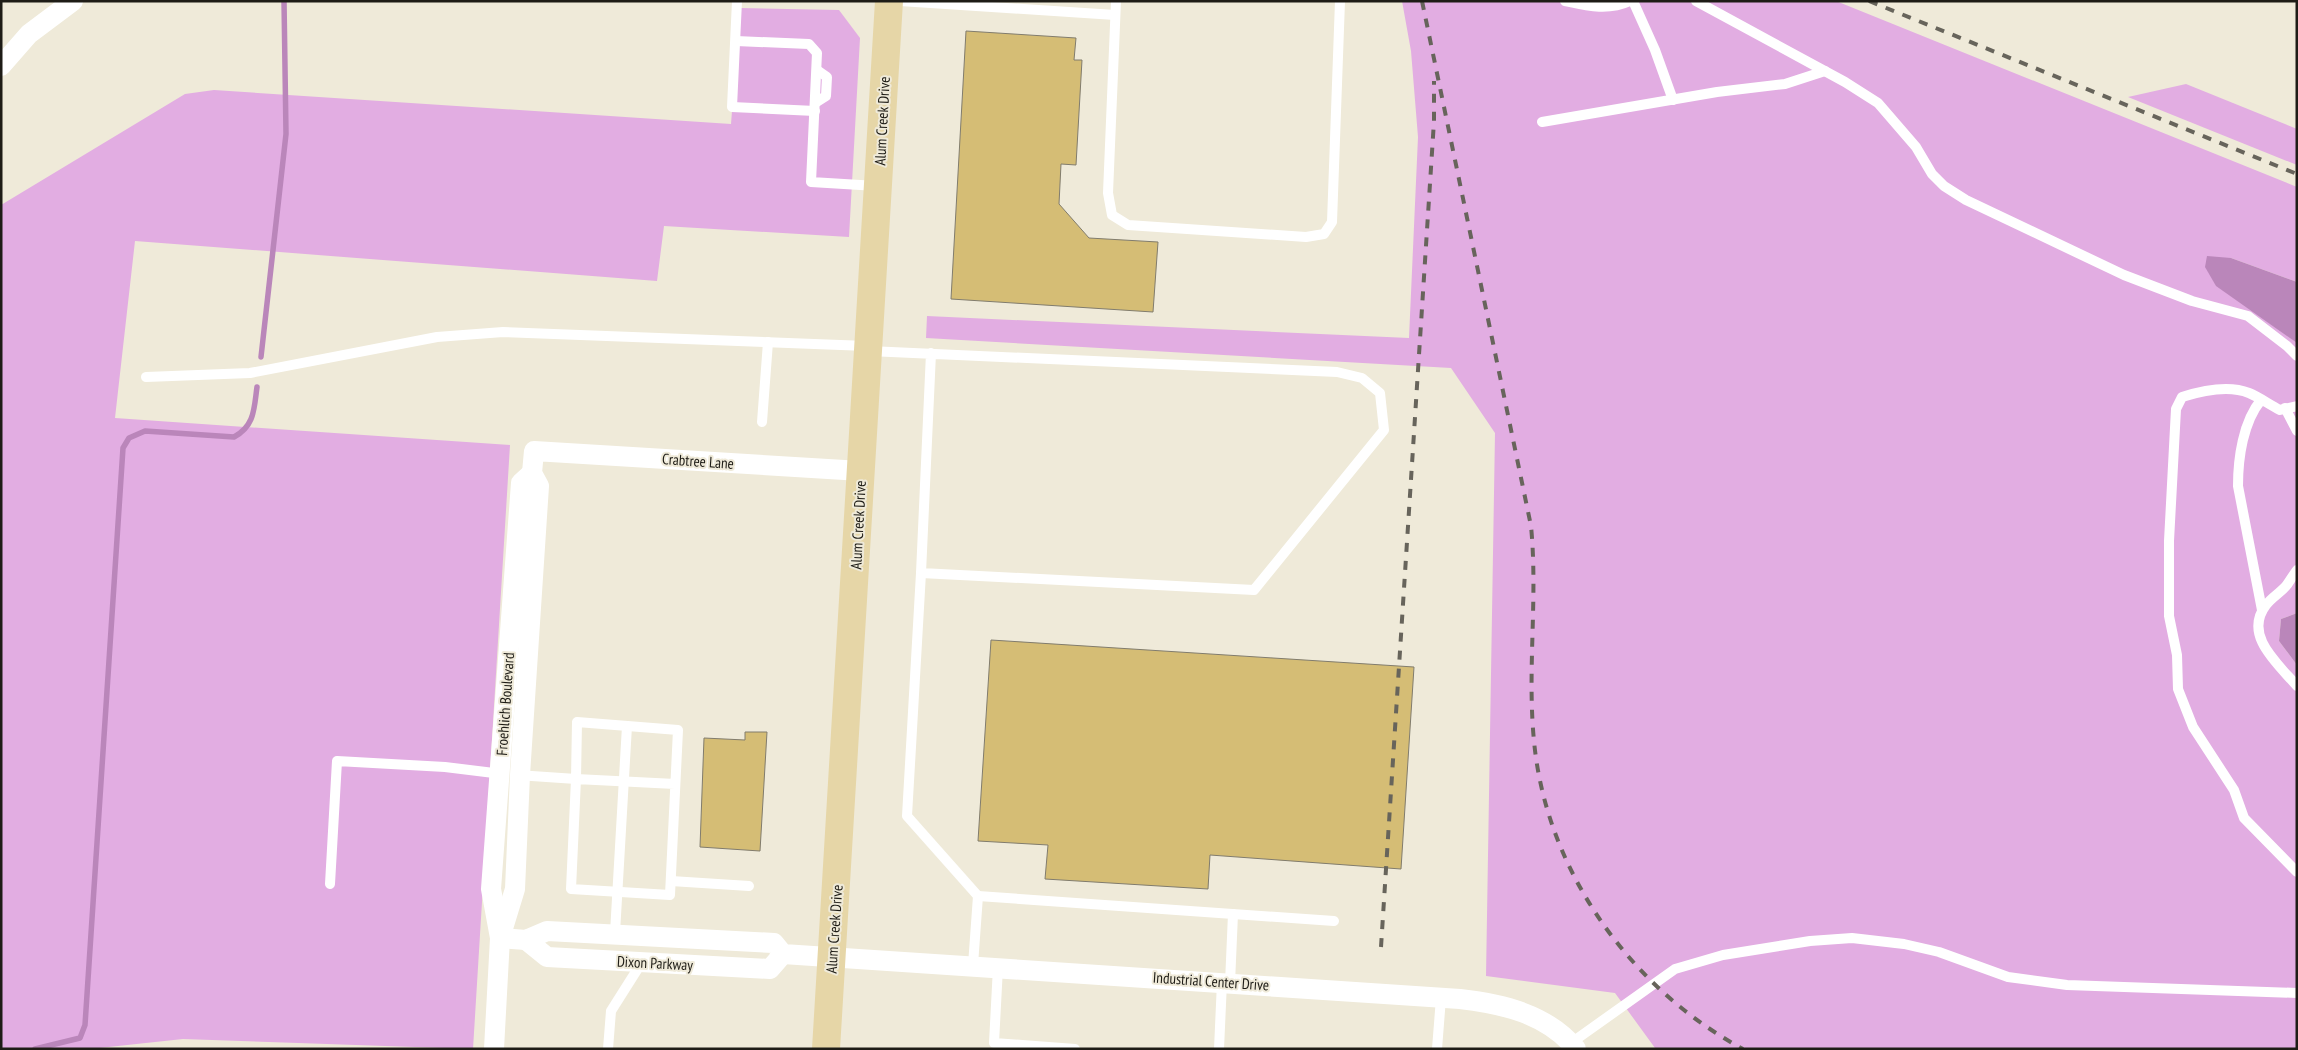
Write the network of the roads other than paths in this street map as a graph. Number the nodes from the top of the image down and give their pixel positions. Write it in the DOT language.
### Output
graph roads {
  1 [pos="73,1"];
  2 [pos="737,1"];
  3 [pos="890,1"];
  4 [pos="900,1"];
  5 [pos="1116,1"];
  6 [pos="1340,1"];
  7 [pos="1565,1"];
  8 [pos="1631,1"];
  9 [pos="1696,1"];
  10 [pos="1116,15"];
  11 [pos="736,41"];
  12 [pos="1,66"];
  13 [pos="1825,71"];
  14 [pos="1672,100"];
  15 [pos="815,107"];
  16 [pos="1542,122"];
  17 [pos="878,186"];
  18 [pos="768,342"];
  19 [pos="869,349"];
  20 [pos="931,354"];
  21 [pos="2297,356"];
  22 [pos="146,377"];
  23 [pos="2260,400"];
  24 [pos="2297,406"];
  25 [pos="2285,408"];
  26 [pos="762,422"];
  27 [pos="2297,431"];
  28 [pos="534,451"];
  29 [pos="861,471"];
  30 [pos="2297,570"];
  31 [pos="921,573"];
  32 [pos="2262,610"];
  33 [pos="2297,686"];
  34 [pos="626,726"];
  35 [pos="510,774"];
  36 [pos="576,779"];
  37 [pos="623,781"];
  38 [pos="675,784"];
  39 [pos="2297,872"];
  40 [pos="671,881"];
  41 [pos="330,884"];
  42 [pos="749,886"];
  43 [pos="617,892"];
  44 [pos="978,896"];
  45 [pos="1233,914"];
  46 [pos="1334,921"];
  47 [pos="615,933"];
  48 [pos="500,938"];
  49 [pos="526,940"];
  50 [pos="783,954"];
  51 [pos="832,956"];
  52 [pos="642,962"];
  53 [pos="974,965"];
  54 [pos="998,967"];
  55 [pos="1226,982"];
  56 [pos="2297,993"];
  57 [pos="1441,998"];
  58 [pos="1573,1046"];
  59 [pos="494,1049"];
  60 [pos="608,1049"];
  61 [pos="826,1049"];
  62 [pos="1075,1049"];
  63 [pos="1219,1049"];
  64 [pos="1437,1049"];
  1 -- 12 [label="street"];
  2 -- 11 [label="lane"];
  3 -- 17 [label="main road, Alum Creek Drive"];
  4 -- 10 [label="lane"];
  5 -- 10 [label="lane"];
  6 -- 10 [label="lane"];
  7 -- 8 [label="lane"];
  8 -- 14 [label="lane"];
  9 -- 13 [label="lane"];
  11 -- 15 [label="lane"];
  11 -- 15 [label="lane"];
  13 -- 14 [label="lane"];
  13 -- 21 [label="lane"];
  14 -- 16 [label="lane"];
  15 -- 17 [label="lane"];
  17 -- 19 [label="main road, Alum Creek Drive"];
  18 -- 19 [label="lane"];
  18 -- 22 [label="lane"];
  18 -- 26 [label="lane"];
  19 -- 20 [label="lane"];
  19 -- 29 [label="main road, Alum Creek Drive"];
  20 -- 31 [label="lane"];
  20 -- 31 [label="lane"];
  23 -- 25 [label="lane"];
  23 -- 32 [label="lane"];
  23 -- 39 [label="lane"];
  24 -- 25 [label="lane"];
  25 -- 27 [label="lane"];
  28 -- 29 [label="street, Crabtree Lane"];
  28 -- 35 [label="street, Froehlich Boulevard"];
  29 -- 51 [label="main road, Alum Creek Drive"];
  30 -- 32 [label="lane"];
  31 -- 44 [label="lane"];
  32 -- 33 [label="lane"];
  34 -- 36 [label="lane"];
  34 -- 37 [label="lane"];
  34 -- 38 [label="lane"];
  35 -- 36 [label="lane"];
  35 -- 41 [label="lane"];
  35 -- 48 [label="street, Froehlich Boulevard"];
  36 -- 37 [label="lane"];
  36 -- 43 [label="lane"];
  37 -- 38 [label="lane"];
  37 -- 43 [label="lane"];
  38 -- 40 [label="lane"];
  40 -- 42 [label="lane"];
  40 -- 43 [label="lane"];
  43 -- 47 [label="lane"];
  44 -- 45 [label="lane"];
  44 -- 53 [label="lane"];
  45 -- 46 [label="lane"];
  45 -- 55 [label="lane"];
  47 -- 49 [label="street, Dixon Parkway"];
  47 -- 50 [label="street, Dixon Parkway"];
  48 -- 49 [label="street, Dixon Parkway"];
  48 -- 59 [label="street, Froehlich Boulevard"];
  49 -- 52 [label="street, Dixon Parkway"];
  50 -- 51 [label="street, Dixon Parkway"];
  50 -- 52 [label="street, Dixon Parkway"];
  51 -- 53 [label="street, Industrial Center Drive"];
  51 -- 61 [label="main road, Alum Creek Drive"];
  52 -- 60 [label="lane"];
  53 -- 54 [label="street, Industrial Center Drive"];
  54 -- 55 [label="street, Industrial Center Drive"];
  54 -- 62 [label="lane"];
  55 -- 57 [label="street, Industrial Center Drive"];
  55 -- 63 [label="lane"];
  56 -- 58 [label="lane"];
  57 -- 58 [label="street, Industrial Center Drive"];
  57 -- 64 [label="lane"];
}
